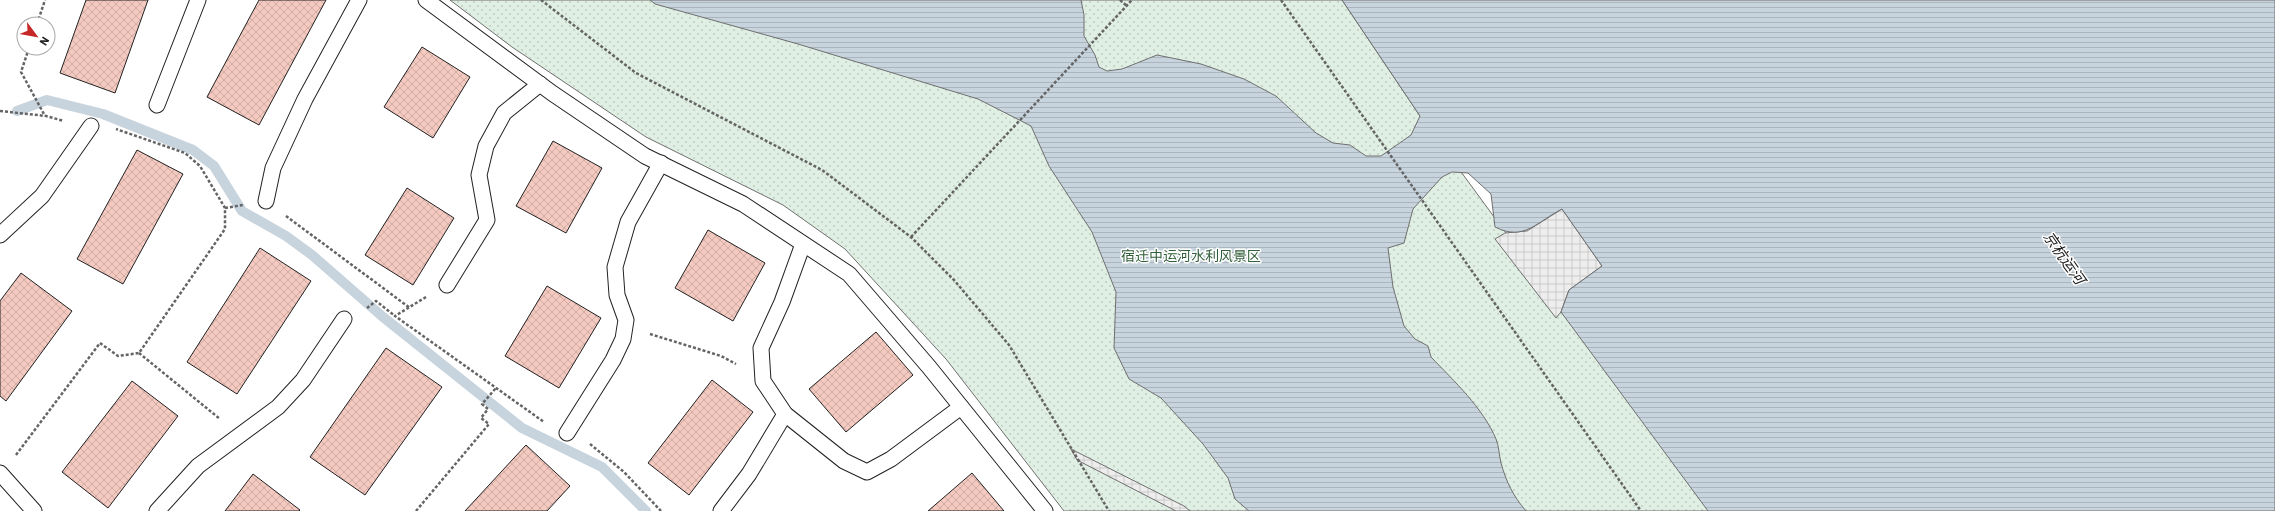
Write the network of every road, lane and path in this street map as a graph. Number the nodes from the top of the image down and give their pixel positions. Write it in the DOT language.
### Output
graph roads {
  1 [pos="45,0"];
  2 [pos="198,0"];
  3 [pos="359,0"];
  4 [pos="426,0"];
  5 [pos="541,0"];
  6 [pos="1120,0"];
  7 [pos="1132,0"];
  8 [pos="1281,0"];
  9 [pos="1127,6"];
  10 [pos="40,16"];
  11 [pos="26,56"];
  12 [pos="540,84"];
  13 [pos="157,104"];
  14 [pos="0,111"];
  15 [pos="46,116"];
  16 [pos="91,126"];
  17 [pos="661,163"];
  18 [pos="266,201"];
  19 [pos="0,235"];
  20 [pos="911,237"];
  21 [pos="802,244"];
  22 [pos="447,285"];
  23 [pos="410,308"];
  24 [pos="360,312"];
  25 [pos="395,316"];
  26 [pos="344,319"];
  27 [pos="625,326"];
  28 [pos="139,353"];
  29 [pos="763,381"];
  30 [pos="496,388"];
  31 [pos="961,407"];
  32 [pos="785,414"];
  33 [pos="567,433"];
  34 [pos="239,434"];
  35 [pos="1,474"];
  36 [pos="34,511"];
  37 [pos="157,511"];
  38 [pos="416,511"];
  39 [pos="661,511"];
  40 [pos="721,511"];
  41 [pos="1045,511"];
  42 [pos="1109,511"];
  43 [pos="1641,511"];
  1 -- 10 [label="path"];
  2 -- 13 [label="lane"];
  3 -- 18 [label="lane"];
  4 -- 12 [label="lane"];
  5 -- 20 [label="path"];
  6 -- 9 [label="path"];
  7 -- 9 [label="path"];
  8 -- 43 [label="path"];
  9 -- 20 [label="path"];
  11 -- 15 [label="path"];
  12 -- 17 [label="lane"];
  12 -- 22 [label="lane"];
  14 -- 15 [label="path"];
  15 -- 16 [label="path"];
  16 -- 19 [label="lane"];
  16 -- 28 [label="path"];
  17 -- 21 [label="lane"];
  17 -- 27 [label="lane"];
  18 -- 23 [label="path"];
  20 -- 42 [label="path"];
  21 -- 29 [label="lane"];
  21 -- 31 [label="lane"];
  22 -- 23 [label="path"];
  23 -- 25 [label="path"];
  24 -- 25 [label="path"];
  25 -- 30 [label="path"];
  26 -- 34 [label="lane"];
  27 -- 29 [label="path"];
  27 -- 33 [label="lane"];
  28 -- 34 [label="path"];
  28 -- 35 [label="path"];
  29 -- 32 [label="lane"];
  30 -- 33 [label="path"];
  30 -- 38 [label="path"];
  31 -- 32 [label="lane"];
  31 -- 41 [label="lane"];
  32 -- 40 [label="lane"];
  33 -- 39 [label="path"];
  34 -- 37 [label="lane"];
  35 -- 36 [label="lane"];
}
